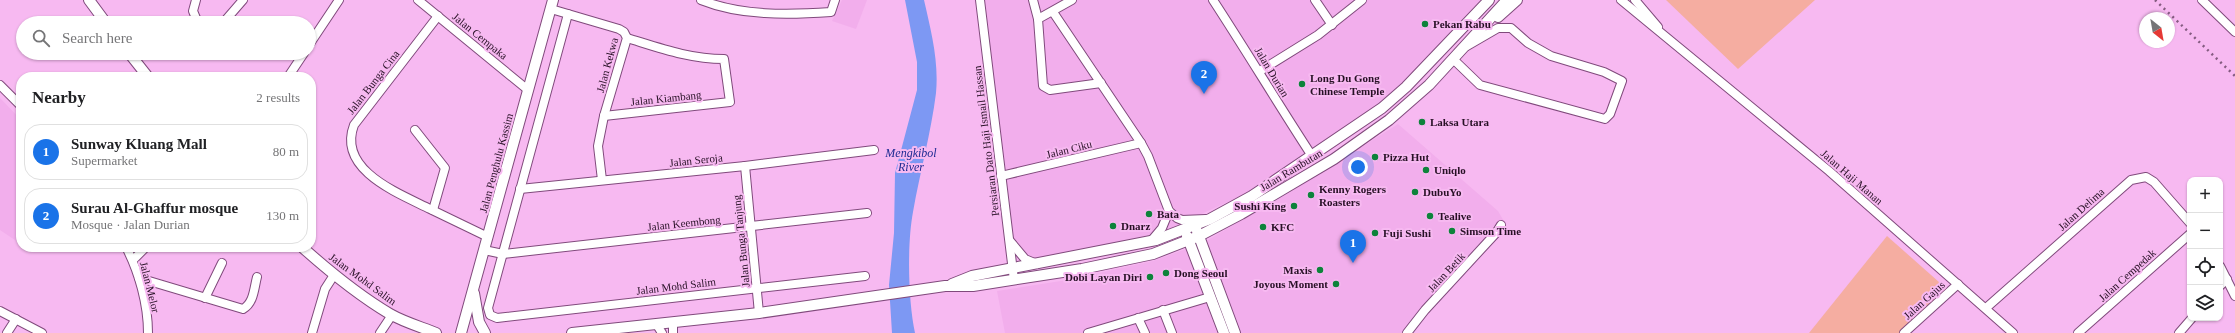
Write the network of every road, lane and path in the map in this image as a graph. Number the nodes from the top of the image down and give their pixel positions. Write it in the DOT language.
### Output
graph roads {
  1 [pos="88,0"];
  2 [pos="196,0"];
  3 [pos="243,0"];
  4 [pos="339,0"];
  5 [pos="418,0"];
  6 [pos="701,0"];
  7 [pos="722,0"];
  8 [pos="835,0"];
  9 [pos="980,0"];
  10 [pos="1033,0"];
  11 [pos="1072,0"];
  12 [pos="1213,0"];
  13 [pos="1315,0"];
  14 [pos="1362,0"];
  15 [pos="1489,0"];
  16 [pos="1507,0"];
  17 [pos="1517,0"];
  18 [pos="1621,0"];
  19 [pos="1635,0"];
  20 [pos="2202,0"];
  21 [pos="552,4"];
  22 [pos="715,6"];
  23 [pos="1053,12"];
  24 [pos="568,14"];
  25 [pos="101,16"];
  26 [pos="195,16"];
  27 [pos="229,16"];
  28 [pos="438,16"];
  29 [pos="1038,19"];
  30 [pos="1488,22"];
  31 [pos="1332,25"];
  32 [pos="2235,32"];
  33 [pos="316,34"];
  34 [pos="627,38"];
  35 [pos="1672,42"];
  36 [pos="1465,46"];
  37 [pos="1453,59"];
  38 [pos="135,60"];
  39 [pos="299,60"];
  40 [pos="1260,71"];
  41 [pos="144,72"];
  42 [pos="291,72"];
  43 [pos="1101,83"];
  44 [pos="0,85"];
  45 [pos="528,90"];
  46 [pos="16,101"];
  47 [pos="604,116"];
  48 [pos="415,130"];
  49 [pos="1141,142"];
  50 [pos="874,150"];
  51 [pos="1312,156"];
  52 [pos="744,166"];
  53 [pos="1001,176"];
  54 [pos="602,180"];
  55 [pos="520,189"];
  56 [pos="433,210"];
  57 [pos="1169,211"];
  58 [pos="867,213"];
  59 [pos="1210,219"];
  60 [pos="2187,220"];
  61 [pos="1195,225"];
  62 [pos="1501,225"];
  63 [pos="750,227"];
  64 [pos="1185,229"];
  65 [pos="1199,236"];
  66 [pos="488,237"];
  67 [pos="2187,237"];
  68 [pos="1009,241"];
  69 [pos="1151,241"];
  70 [pos="1189,241"];
  71 [pos="484,250"];
  72 [pos="129,252"];
  73 [pos="141,252"];
  74 [pos="308,252"];
  75 [pos="503,254"];
  76 [pos="133,260"];
  77 [pos="222,263"];
  78 [pos="1037,264"];
  79 [pos="1012,268"];
  80 [pos="2223,272"];
  81 [pos="334,275"];
  82 [pos="865,276"];
  83 [pos="257,277"];
  84 [pos="139,278"];
  85 [pos="2227,279"];
  86 [pos="1014,280"];
  87 [pos="1958,284"];
  88 [pos="2221,285"];
  89 [pos="945,286"];
  90 [pos="474,289"];
  91 [pos="756,289"];
  92 [pos="2235,296"];
  93 [pos="1210,297"];
  94 [pos="206,298"];
  95 [pos="1986,308"];
  96 [pos="1163,310"];
  97 [pos="0,311"];
  98 [pos="759,313"];
  99 [pos="392,315"];
  100 [pos="1138,318"];
  101 [pos="16,319"];
  102 [pos="2189,321"];
  103 [pos="673,328"];
  104 [pos="660,329"];
  105 [pos="7,333"];
  106 [pos="42,333"];
  107 [pos="148,333"];
  108 [pos="312,333"];
  109 [pos="380,333"];
  110 [pos="436,333"];
  111 [pos="461,333"];
  112 [pos="485,333"];
  113 [pos="572,333"];
  114 [pos="1088,333"];
  115 [pos="1145,333"];
  116 [pos="1172,333"];
  117 [pos="1224,333"];
  118 [pos="1235,333"];
  119 [pos="1407,333"];
  120 [pos="1904,333"];
  121 [pos="2013,333"];
  122 [pos="2078,333"];
  123 [pos="2179,333"];
  1 -- 25 [label="street"];
  2 -- 26 [label="street"];
  3 -- 27 [label="street"];
  4 -- 33 [label="street"];
  5 -- 28 [label="street, Jalan Cempaka"];
  6 -- 22 [label="street"];
  7 -- 22 [label="street"];
  8 -- 22 [label="street"];
  9 -- 53 [label="street, Persiaran Dato Haji Ismail Hassan"];
  10 -- 29 [label="street"];
  11 -- 23 [label="street"];
  12 -- 40 [label="street, Jalan Durian"];
  13 -- 31 [label="street"];
  14 -- 31 [label="street"];
  15 -- 51 [label="street, Jalan Rambutan"];
  16 -- 30 [label="street, Jalan Rambutan"];
  17 -- 30 [label="street"];
  18 -- 35 [label="street, Jalan Haji Manan"];
  19 -- 35 [label="street, Jalan Haji Manan"];
  20 -- 32 [label="street"];
  21 -- 24 [label="street, Jalan Kekwa"];
  21 -- 45 [label="street, Jalan Penghulu Kassim"];
  23 -- 29 [label="street"];
  23 -- 43 [label="street"];
  24 -- 34 [label="street, Jalan Kekwa"];
  24 -- 55 [label="street"];
  28 -- 45 [label="street, Jalan Cempaka"];
  28 -- 56 [label="street, Jalan Bunga Cina"];
  29 -- 43 [label="street"];
  30 -- 36 [label="street, Jalan Rambutan"];
  31 -- 40 [label="street"];
  34 -- 47 [label="street, Jalan Kekwa"];
  34 -- 47 [label="street, Jalan Kiambang"];
  35 -- 87 [label="street, Jalan Haji Manan"];
  36 -- 37 [label="street, Jalan Rambutan"];
  36 -- 37 [label="street"];
  37 -- 65 [label="street, Jalan Rambutan"];
  38 -- 41 [label="street"];
  39 -- 42 [label="street"];
  40 -- 51 [label="street, Jalan Durian"];
  43 -- 49 [label="street"];
  44 -- 46 [label="street"];
  45 -- 66 [label="street, Jalan Penghulu Kassim"];
  47 -- 54 [label="street, Jalan Kekwa"];
  48 -- 56 [label="street"];
  49 -- 53 [label="street, Jalan Ciku"];
  49 -- 57 [label="street"];
  50 -- 52 [label="street, Jalan Seroja"];
  51 -- 59 [label="street, Jalan Rambutan"];
  52 -- 54 [label="street, Jalan Seroja"];
  52 -- 63 [label="street, Jalan Bunga Tanjung"];
  53 -- 68 [label="street, Persiaran Dato Haji Ismail Hassan"];
  54 -- 55 [label="street, Jalan Seroja"];
  55 -- 75 [label="street"];
  56 -- 66 [label="street, Jalan Bunga Cina"];
  57 -- 59 [label="street"];
  57 -- 69 [label="street"];
  58 -- 63 [label="street, Jalan Keembong"];
  59 -- 61 [label="street, Jalan Rambutan"];
  60 -- 95 [label="street, Jalan Delima"];
  61 -- 64 [label="street, Jalan Rambutan"];
  61 -- 65 [label="street"];
  62 -- 119 [label="street, Jalan Betik"];
  63 -- 75 [label="street, Jalan Keembong"];
  63 -- 91 [label="street, Jalan Bunga Tanjung"];
  64 -- 69 [label="street, Jalan Rambutan"];
  64 -- 70 [label="street"];
  65 -- 70 [label="street, Jalan Rambutan"];
  65 -- 118 [label="street"];
  66 -- 71 [label="street, Jalan Penghulu Kassim"];
  67 -- 122 [label="street, Jalan Cempedak"];
  68 -- 78 [label="street"];
  68 -- 79 [label="street, Persiaran Dato Haji Ismail Hassan"];
  69 -- 78 [label="street, Jalan Rambutan"];
  70 -- 86 [label="street, Jalan Rambutan"];
  70 -- 93 [label="street"];
  71 -- 75 [label="street, Jalan Keembong"];
  71 -- 90 [label="street, Jalan Penghulu Kassim"];
  72 -- 76 [label="street, Jalan Melor"];
  73 -- 76 [label="street"];
  74 -- 81 [label="street, Jalan Mohd Salim"];
  75 -- 91 [label="street, Jalan Mohd Salim"];
  76 -- 84 [label="street, Jalan Melor"];
  77 -- 94 [label="street"];
  78 -- 79 [label="street, Jalan Rambutan"];
  79 -- 86 [label="street, Persiaran Dato Haji Ismail Hassan"];
  79 -- 89 [label="street"];
  80 -- 85 [label="street"];
  81 -- 99 [label="street, Jalan Mohd Salim"];
  81 -- 108 [label="street"];
  82 -- 91 [label="street, Jalan Mohd Salim"];
  83 -- 94 [label="street"];
  84 -- 94 [label="street"];
  84 -- 107 [label="street, Jalan Melor"];
  85 -- 88 [label="street"];
  85 -- 92 [label="street"];
  86 -- 89 [label="street"];
  87 -- 95 [label="street, Jalan Haji Manan"];
  87 -- 120 [label="street, Jalan Gajus"];
  89 -- 98 [label="street"];
  90 -- 111 [label="street, Jalan Penghulu Kassim"];
  90 -- 112 [label="street"];
  91 -- 98 [label="street, Jalan Bunga Tanjung"];
  93 -- 96 [label="street"];
  93 -- 117 [label="street"];
  95 -- 121 [label="street, Jalan Haji Manan"];
  96 -- 100 [label="street"];
  96 -- 116 [label="street"];
  97 -- 101 [label="street"];
  98 -- 103 [label="street"];
  99 -- 109 [label="street"];
  99 -- 110 [label="street, Jalan Mohd Salim"];
  100 -- 114 [label="street"];
  100 -- 115 [label="street"];
  101 -- 105 [label="street"];
  101 -- 106 [label="street"];
  102 -- 123 [label="street"];
  103 -- 104 [label="street"];
  104 -- 113 [label="street"];
}
